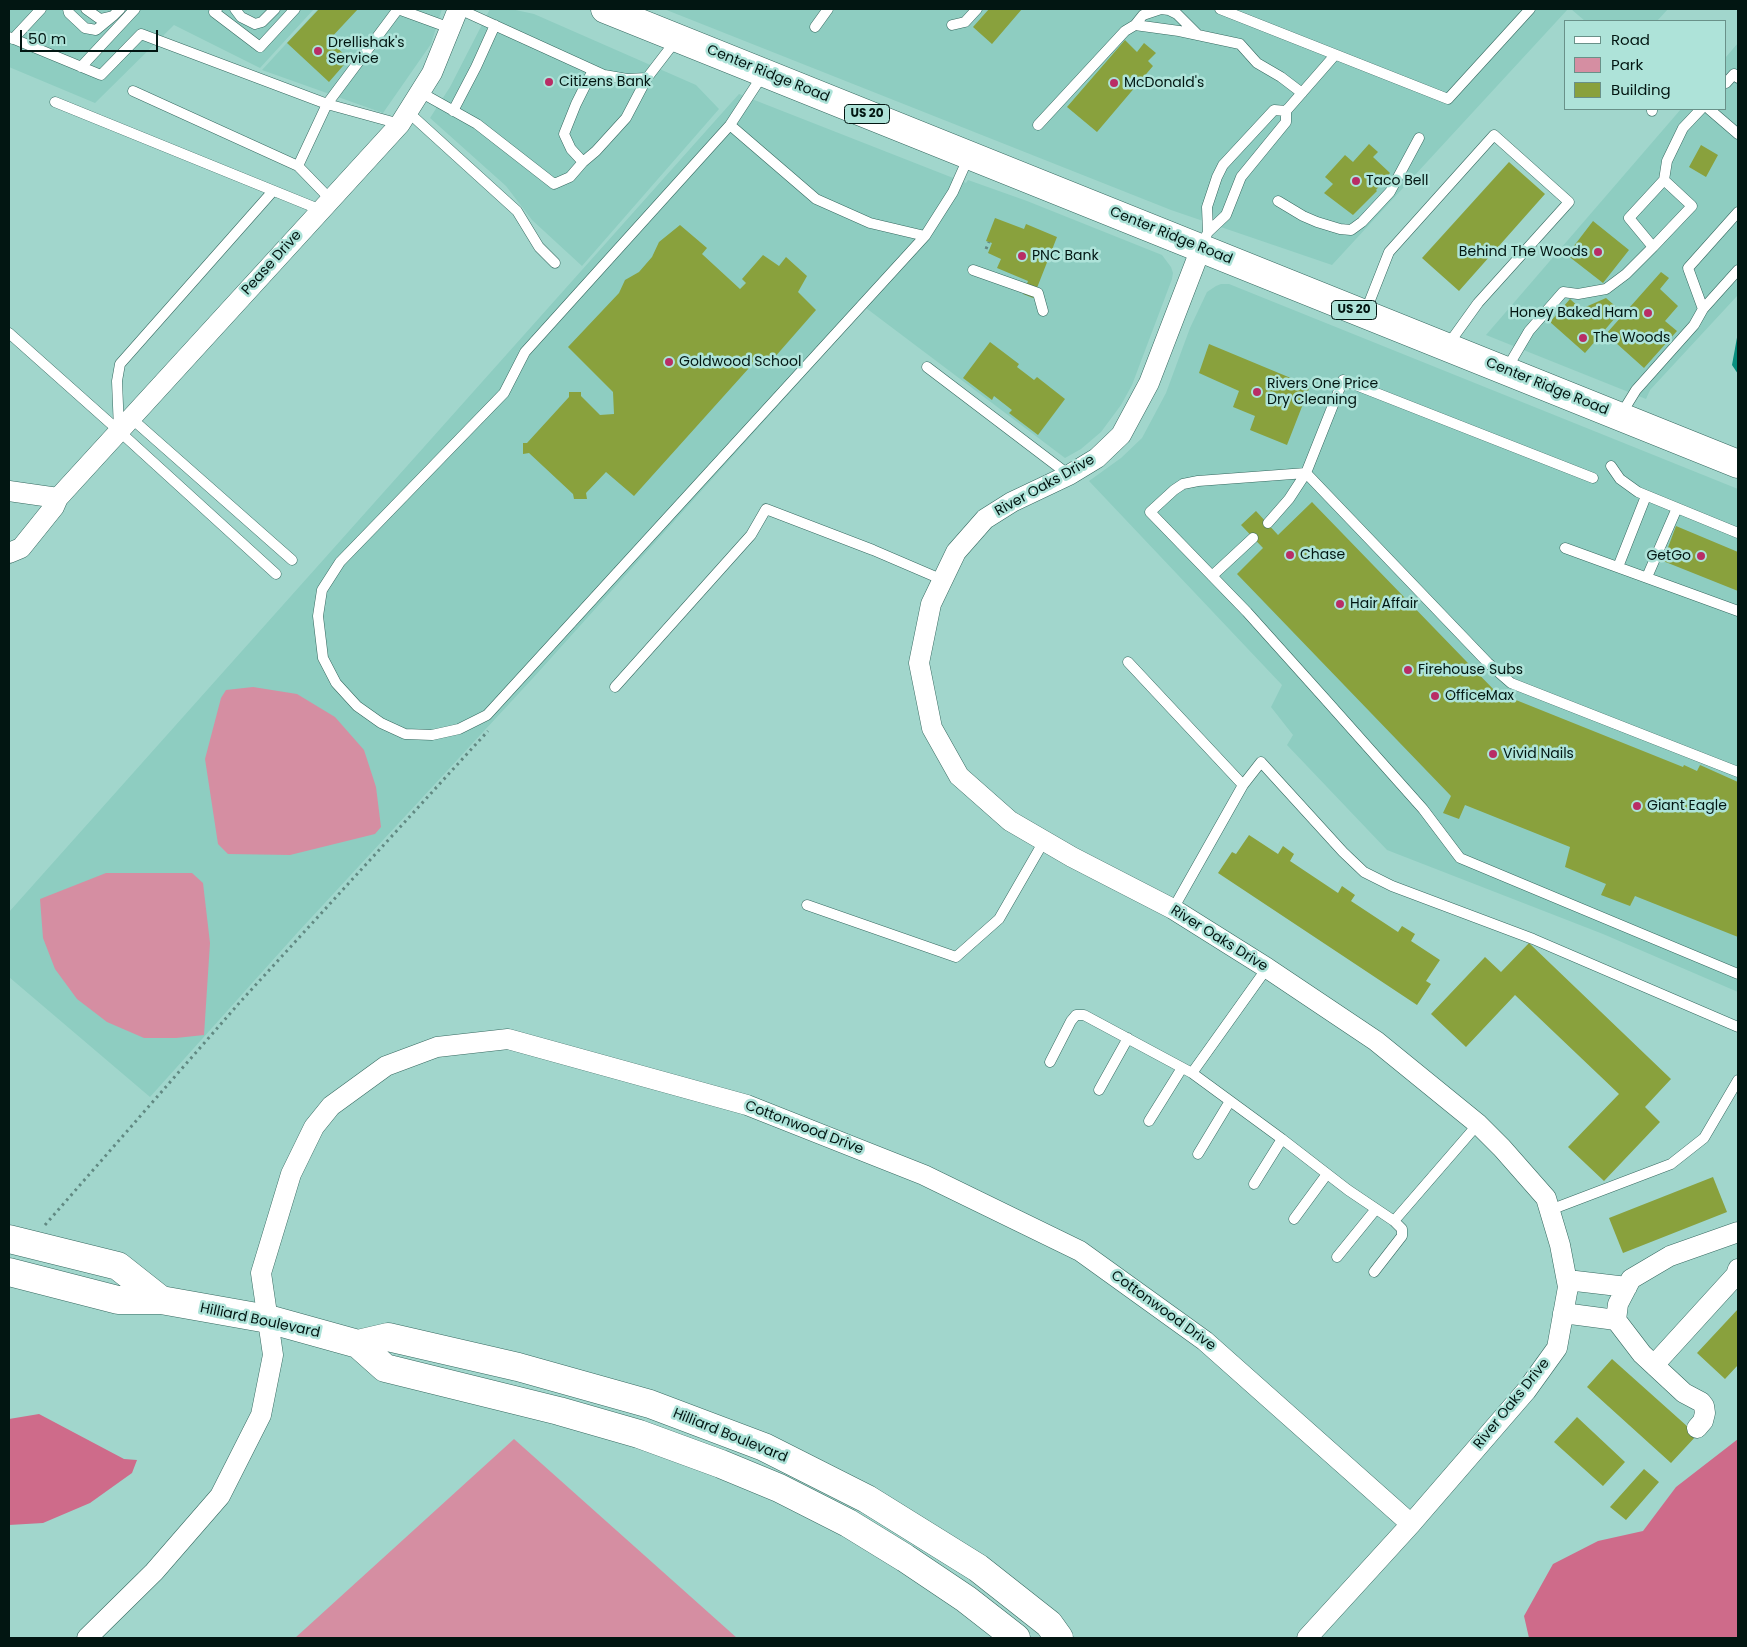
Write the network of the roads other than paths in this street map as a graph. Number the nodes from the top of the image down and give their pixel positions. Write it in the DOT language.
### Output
graph roads {
  1 [pos="41,9"];
  2 [pos="68,9"];
  3 [pos="86,9"];
  4 [pos="135,9"];
  5 [pos="217,9"];
  6 [pos="235,9"];
  7 [pos="275,9"];
  8 [pos="295,9"];
  9 [pos="398,9"];
  10 [pos="458,9"];
  11 [pos="604,9"];
  12 [pos="828,9"];
  13 [pos="977,9"];
  14 [pos="1220,9"];
  15 [pos="1530,9"];
  16 [pos="116,12"];
  17 [pos="952,24"];
  18 [pos="495,25"];
  19 [pos="1135,25"];
  20 [pos="450,28"];
  21 [pos="815,28"];
  22 [pos="1198,35"];
  23 [pos="11,38"];
  24 [pos="677,38"];
  25 [pos="1335,55"];
  26 [pos="82,67"];
  27 [pos="593,70"];
  28 [pos="764,73"];
  29 [pos="647,78"];
  30 [pos="1738,78"];
  31 [pos="1727,82"];
  32 [pos="134,91"];
  33 [pos="420,92"];
  34 [pos="1302,93"];
  35 [pos="56,102"];
  36 [pos="327,104"];
  37 [pos="1701,110"];
  38 [pos="1710,110"];
  39 [pos="453,111"];
  40 [pos="1286,111"];
  41 [pos="404,118"];
  42 [pos="730,125"];
  43 [pos="1038,125"];
  44 [pos="1738,134"];
  45 [pos="1419,138"];
  46 [pos="969,155"];
  47 [pos="583,162"];
  48 [pos="298,166"];
  49 [pos="1664,180"];
  50 [pos="273,191"];
  51 [pos="1278,201"];
  52 [pos="326,205"];
  53 [pos="1738,212"];
  54 [pos="925,236"];
  55 [pos="1204,240"];
  56 [pos="1653,247"];
  57 [pos="555,263"];
  58 [pos="973,270"];
  59 [pos="1738,270"];
  60 [pos="1703,309"];
  61 [pos="1043,311"];
  62 [pos="1365,314"];
  63 [pos="9,333"];
  64 [pos="1446,347"];
  65 [pos="927,367"];
  66 [pos="1506,370"];
  67 [pos="1620,416"];
  68 [pos="125,424"];
  69 [pos="1738,464"];
  70 [pos="1610,466"];
  71 [pos="1306,473"];
  72 [pos="1069,475"];
  73 [pos="1594,478"];
  74 [pos="9,491"];
  75 [pos="1646,496"];
  76 [pos="58,498"];
  77 [pos="1677,508"];
  78 [pos="1268,523"];
  79 [pos="1738,533"];
  80 [pos="1253,538"];
  81 [pos="1565,548"];
  82 [pos="9,553"];
  83 [pos="292,560"];
  84 [pos="1618,567"];
  85 [pos="276,574"];
  86 [pos="1212,576"];
  87 [pos="1647,577"];
  88 [pos="943,580"];
  89 [pos="1738,611"];
  90 [pos="1128,662"];
  91 [pos="616,687"];
  92 [pos="1738,772"];
  93 [pos="1243,785"];
  94 [pos="1044,841"];
  95 [pos="807,905"];
  96 [pos="1172,909"];
  97 [pos="1267,968"];
  98 [pos="1738,974"];
  99 [pos="1738,1027"];
  100 [pos="1128,1038"];
  101 [pos="1050,1062"];
  102 [pos="1182,1068"];
  103 [pos="1192,1074"];
  104 [pos="1738,1080"];
  105 [pos="1099,1090"];
  106 [pos="1230,1101"];
  107 [pos="1149,1121"];
  108 [pos="1478,1124"];
  109 [pos="1282,1139"];
  110 [pos="1198,1154"];
  111 [pos="1327,1174"];
  112 [pos="1254,1184"];
  113 [pos="1376,1209"];
  114 [pos="1550,1210"];
  115 [pos="1294,1219"];
  116 [pos="1394,1221"];
  117 [pos="1734,1235"];
  118 [pos="9,1239"];
  119 [pos="1336,1257"];
  120 [pos="1738,1270"];
  121 [pos="9,1272"];
  122 [pos="1374,1272"];
  123 [pos="1567,1280"];
  124 [pos="1627,1287"];
  125 [pos="161,1300"];
  126 [pos="1563,1312"];
  127 [pos="268,1319"];
  128 [pos="1616,1320"];
  129 [pos="358,1344"];
  130 [pos="1654,1365"];
  131 [pos="1697,1428"];
  132 [pos="1411,1524"];
  133 [pos="87,1638"];
  134 [pos="1016,1638"];
  135 [pos="1058,1638"];
  136 [pos="1307,1638"];
  1 -- 23 [label="lane"];
  2 -- 16 [label="lane"];
  3 -- 16 [label="lane"];
  4 -- 26 [label="lane"];
  5 -- 8 [label="lane"];
  6 -- 7 [label="lane"];
  9 -- 20 [label="lane"];
  9 -- 36 [label="lane"];
  10 -- 18 [label="lane"];
  10 -- 20 [label="street, Pease Drive"];
  11 -- 24 [label="main road, Center Ridge Road / US 20"];
  12 -- 21 [label="lane"];
  13 -- 17 [label="lane"];
  14 -- 25 [label="lane"];
  15 -- 25 [label="lane"];
  18 -- 27 [label="lane"];
  18 -- 39 [label="lane"];
  19 -- 22 [label="lane"];
  19 -- 22 [label="lane"];
  19 -- 43 [label="lane"];
  20 -- 33 [label="street, Pease Drive"];
  22 -- 34 [label="lane"];
  23 -- 26 [label="lane"];
  24 -- 28 [label="main road, Center Ridge Road / US 20"];
  24 -- 29 [label="lane"];
  25 -- 34 [label="lane"];
  26 -- 36 [label="lane"];
  27 -- 29 [label="lane"];
  27 -- 47 [label="lane"];
  28 -- 42 [label="lane"];
  28 -- 46 [label="main road, Center Ridge Road / US 20"];
  29 -- 47 [label="lane"];
  30 -- 31 [label="lane"];
  32 -- 48 [label="lane"];
  33 -- 39 [label="lane"];
  33 -- 41 [label="street, Pease Drive"];
  34 -- 40 [label="lane"];
  35 -- 50 [label="lane"];
  36 -- 41 [label="lane"];
  36 -- 48 [label="lane"];
  37 -- 49 [label="lane"];
  38 -- 44 [label="lane"];
  39 -- 47 [label="lane"];
  40 -- 55 [label="lane"];
  40 -- 55 [label="lane"];
  41 -- 52 [label="street, Pease Drive"];
  41 -- 57 [label="lane"];
  42 -- 54 [label="lane"];
  42 -- 54 [label="lane"];
  45 -- 51 [label="lane"];
  46 -- 54 [label="lane"];
  46 -- 55 [label="main road, Center Ridge Road / US 20"];
  48 -- 52 [label="lane"];
  49 -- 56 [label="lane"];
  49 -- 56 [label="lane"];
  50 -- 52 [label="lane"];
  50 -- 68 [label="lane"];
  52 -- 68 [label="street, Pease Drive"];
  53 -- 60 [label="lane"];
  55 -- 62 [label="main road, Center Ridge Road / US 20"];
  55 -- 72 [label="street, River Oaks Drive"];
  56 -- 66 [label="lane"];
  58 -- 61 [label="lane"];
  59 -- 60 [label="lane"];
  60 -- 67 [label="lane"];
  62 -- 64 [label="main road, Center Ridge Road / US 20"];
  62 -- 64 [label="lane"];
  63 -- 68 [label="lane"];
  64 -- 66 [label="main road, Center Ridge Road / US 20"];
  65 -- 72 [label="lane"];
  66 -- 67 [label="main road, Center Ridge Road / US 20"];
  67 -- 69 [label="main road, Center Ridge Road / US 20"];
  68 -- 76 [label="street, Pease Drive"];
  68 -- 83 [label="lane"];
  68 -- 85 [label="lane"];
  70 -- 75 [label="lane"];
  71 -- 73 [label="lane"];
  71 -- 78 [label="lane"];
  71 -- 86 [label="lane"];
  71 -- 92 [label="lane"];
  72 -- 88 [label="street, River Oaks Drive"];
  74 -- 76 [label="street"];
  75 -- 77 [label="lane"];
  75 -- 84 [label="lane"];
  76 -- 82 [label="street, Pease Drive"];
  77 -- 79 [label="lane"];
  77 -- 87 [label="lane"];
  80 -- 86 [label="lane"];
  81 -- 84 [label="lane"];
  84 -- 87 [label="lane"];
  86 -- 98 [label="lane"];
  87 -- 89 [label="lane"];
  88 -- 91 [label="lane"];
  88 -- 94 [label="street, River Oaks Drive"];
  90 -- 93 [label="lane"];
  93 -- 96 [label="lane"];
  93 -- 99 [label="lane"];
  94 -- 95 [label="lane"];
  94 -- 96 [label="street, River Oaks Drive"];
  96 -- 97 [label="street, River Oaks Drive"];
  97 -- 103 [label="lane"];
  97 -- 108 [label="street, River Oaks Drive"];
  100 -- 101 [label="lane"];
  100 -- 102 [label="lane"];
  100 -- 105 [label="lane"];
  102 -- 103 [label="lane"];
  102 -- 107 [label="lane"];
  103 -- 106 [label="lane"];
  104 -- 114 [label="lane"];
  106 -- 109 [label="lane"];
  106 -- 110 [label="lane"];
  108 -- 114 [label="street, River Oaks Drive"];
  108 -- 116 [label="lane"];
  109 -- 111 [label="lane"];
  109 -- 112 [label="lane"];
  111 -- 113 [label="lane"];
  111 -- 115 [label="lane"];
  113 -- 116 [label="lane"];
  113 -- 119 [label="lane"];
  114 -- 123 [label="street, River Oaks Drive"];
  116 -- 122 [label="lane"];
  117 -- 124 [label="street"];
  118 -- 125 [label="main road, Hilliard Boulevard"];
  120 -- 130 [label="street"];
  121 -- 125 [label="main road, Hilliard Boulevard"];
  123 -- 124 [label="street"];
  123 -- 126 [label="street, River Oaks Drive"];
  124 -- 128 [label="street"];
  125 -- 127 [label="main road, Hilliard Boulevard"];
  126 -- 128 [label="street"];
  126 -- 132 [label="street, River Oaks Drive"];
  127 -- 129 [label="main road, Hilliard Boulevard"];
  127 -- 132 [label="street, Cottonwood Drive"];
  127 -- 133 [label="street, Cottonwood Drive"];
  128 -- 130 [label="street"];
  129 -- 134 [label="main road, Hilliard Boulevard"];
  129 -- 135 [label="main road, Hilliard Boulevard"];
  130 -- 131 [label="street"];
  132 -- 136 [label="street, River Oaks Drive"];
}
